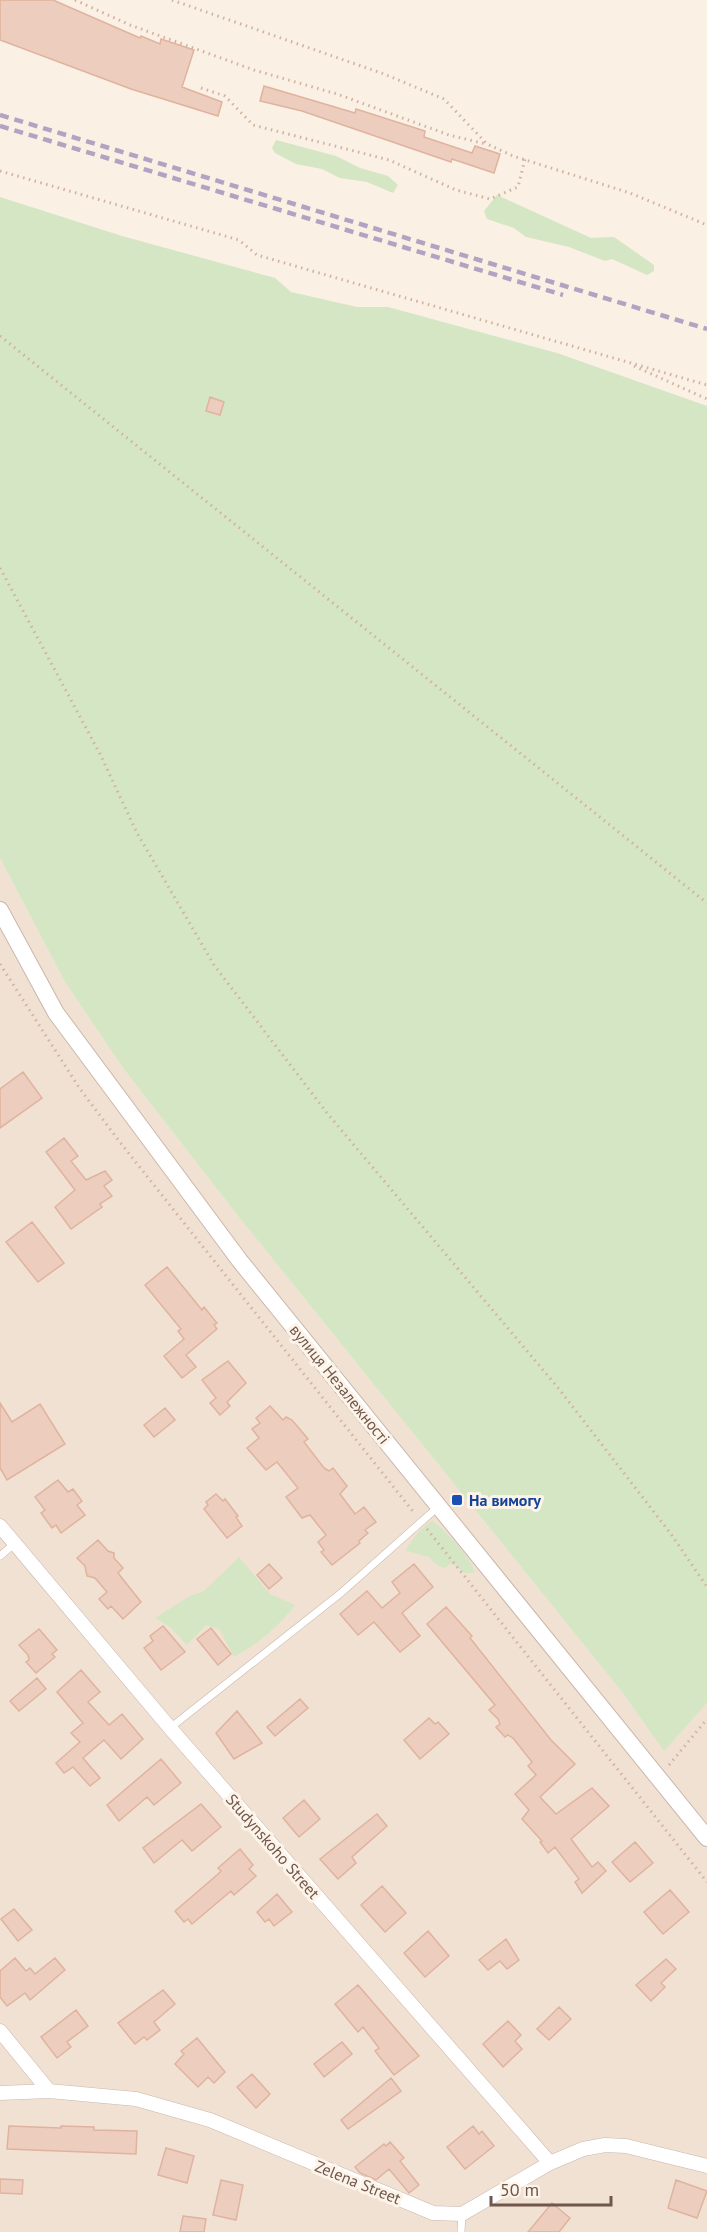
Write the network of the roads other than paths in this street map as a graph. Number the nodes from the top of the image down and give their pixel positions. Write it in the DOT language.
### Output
graph roads {
  1 [pos="0,910"];
  2 [pos="439,1506"];
  3 [pos="0,1526"];
  4 [pos="14,1544"];
  5 [pos="0,1556"];
  6 [pos="170,1728"];
  7 [pos="707,1838"];
  8 [pos="0,2031"];
  9 [pos="49,2091"];
  10 [pos="0,2093"];
  11 [pos="550,2163"];
  12 [pos="707,2166"];
  13 [pos="462,2214"];
  14 [pos="461,2232"];
  1 -- 2 [label="street, вулиця Незалежності"];
  2 -- 6 [label="lane"];
  2 -- 7 [label="street, вулиця Незалежності"];
  3 -- 4 [label="street, Studynskoho Street"];
  4 -- 5 [label="lane"];
  4 -- 6 [label="street, Studynskoho Street"];
  6 -- 11 [label="street, Studynskoho Street"];
  8 -- 9 [label="street"];
  9 -- 10 [label="street, Zelena Street"];
  9 -- 13 [label="street, Zelena Street"];
  11 -- 12 [label="street"];
  11 -- 13 [label="street"];
  13 -- 14 [label="lane"];
}
